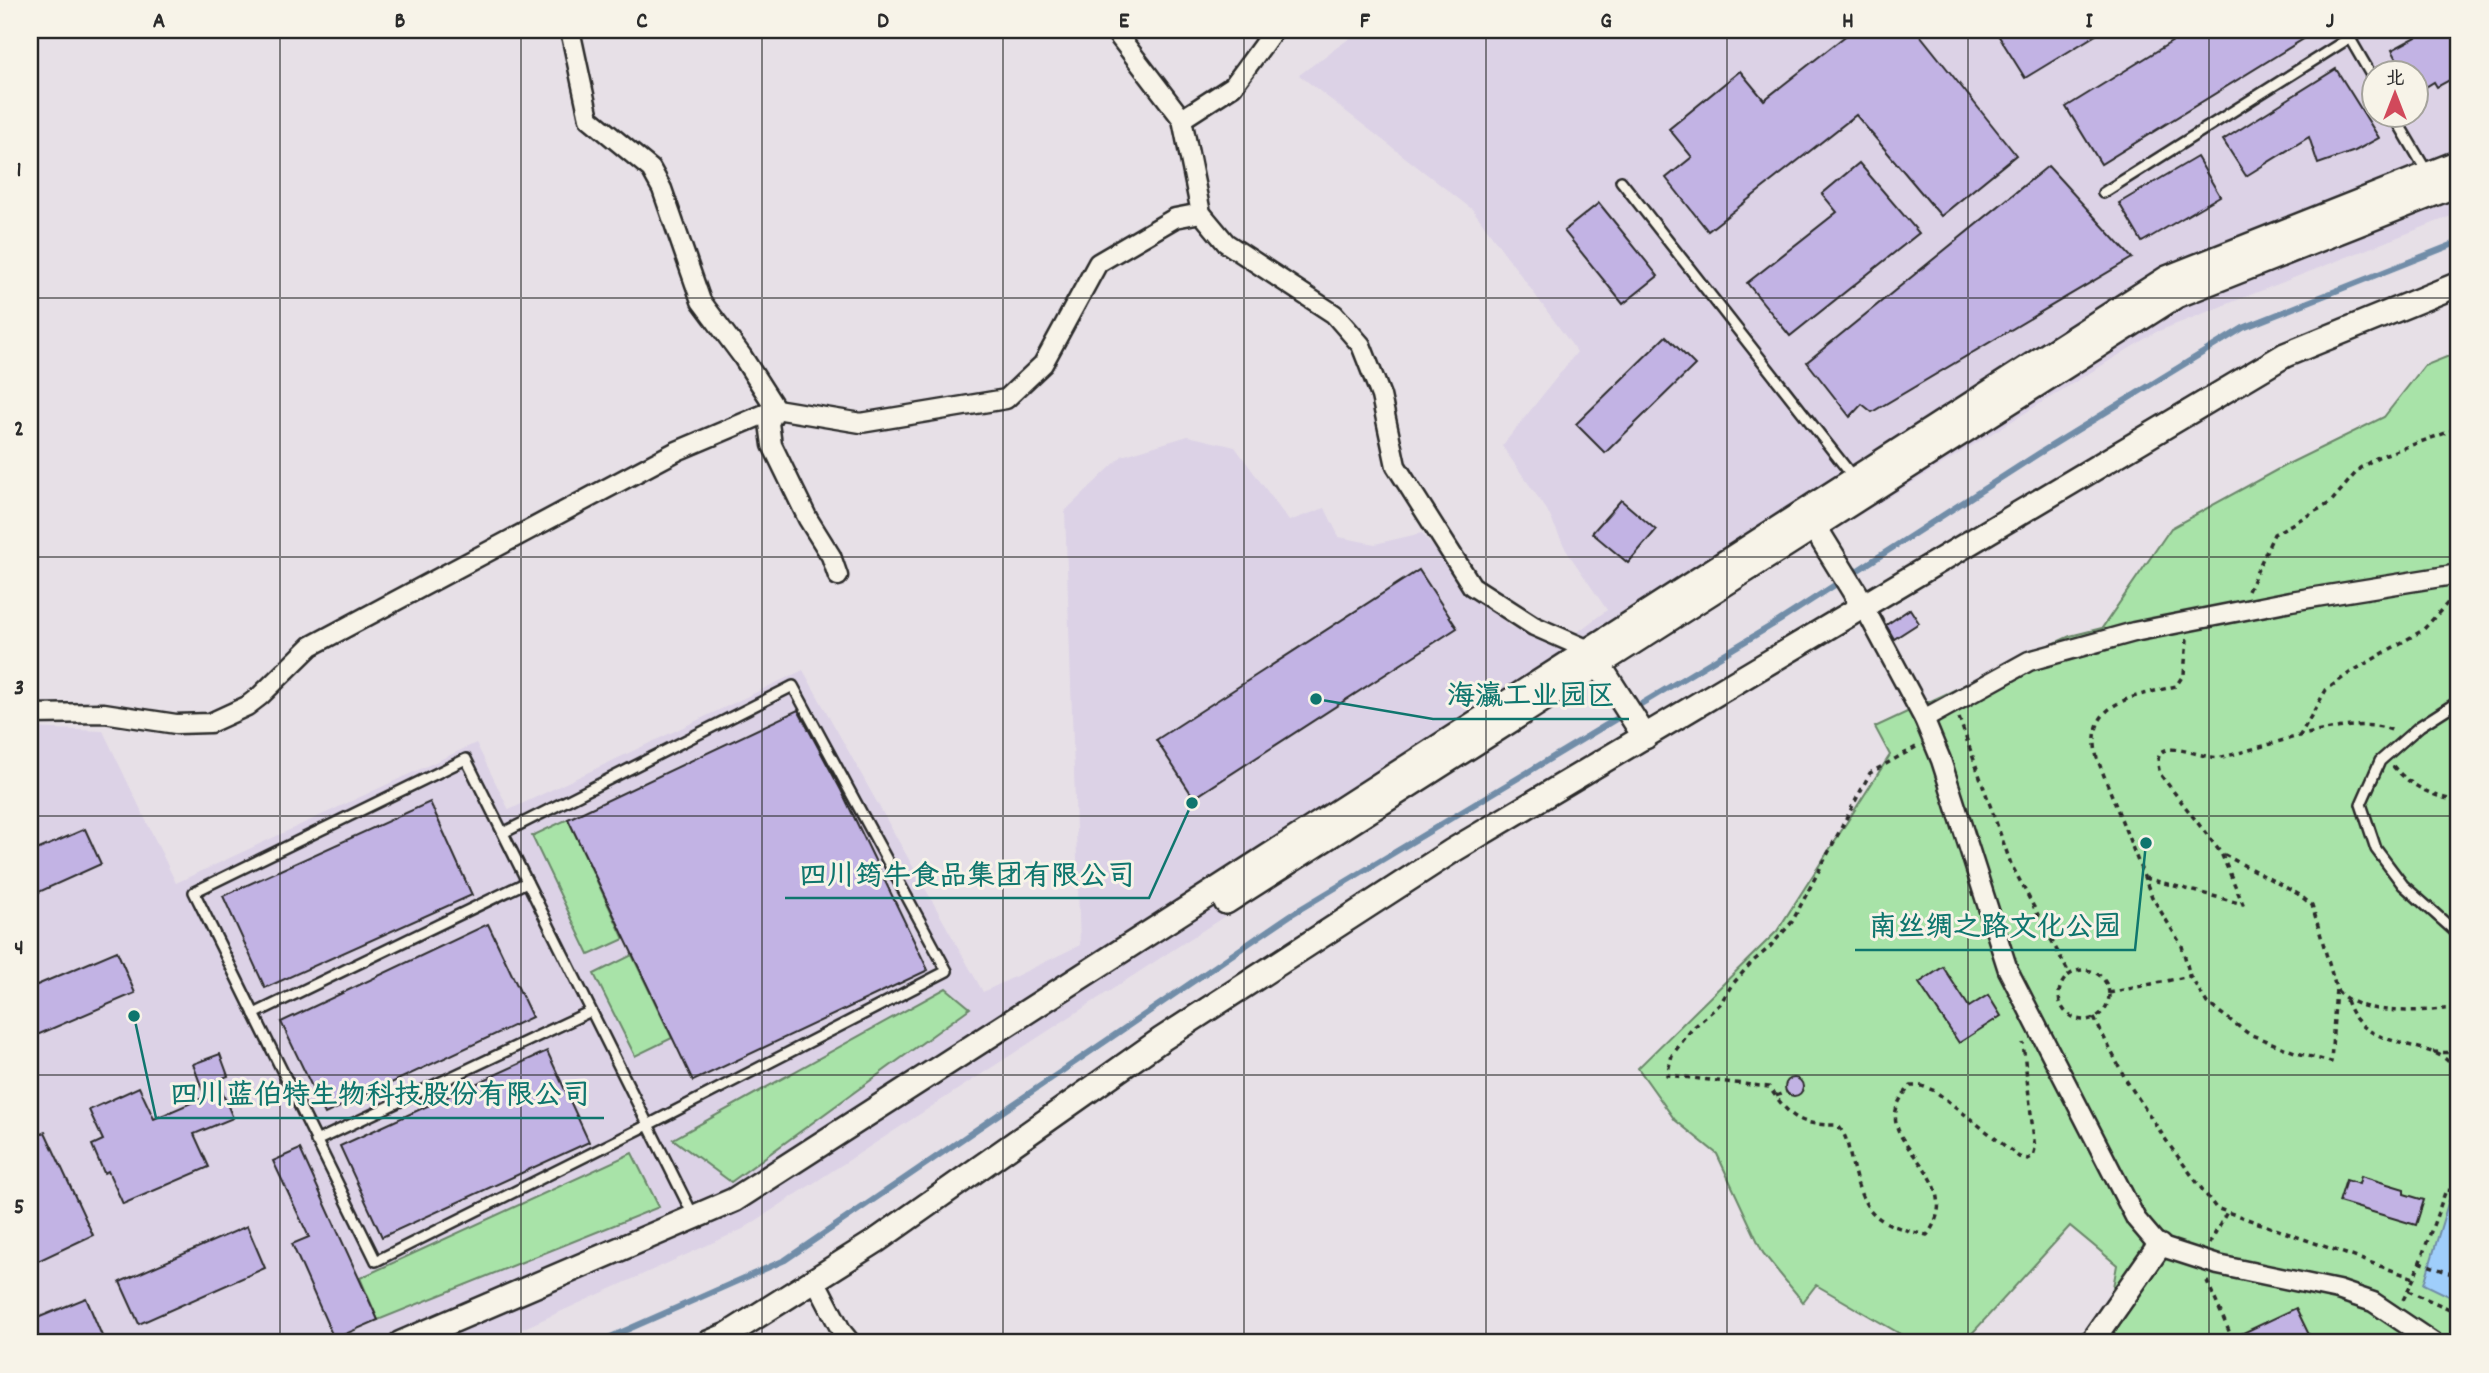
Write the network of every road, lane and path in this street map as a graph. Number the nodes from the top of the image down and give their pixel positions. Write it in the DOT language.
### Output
graph roads {
  1 [pos="570,30"];
  2 [pos="1114,30"];
  3 [pos="1274,30"];
  4 [pos="2362,30"];
  5 [pos="2347,34"];
  6 [pos="2362,60"];
  7 [pos="1182,119"];
  8 [pos="2404,130"];
  9 [pos="2459,162"];
  10 [pos="1621,181"];
  11 [pos="2442,183"];
  12 [pos="2103,193"];
  13 [pos="1202,213"];
  14 [pos="2459,284"];
  15 [pos="776,409"];
  16 [pos="2459,433"];
  17 [pos="1855,479"];
  18 [pos="1814,527"];
  19 [pos="838,576"];
  20 [pos="2458,581"];
  21 [pos="1864,607"];
  22 [pos="2245,611"];
  23 [pos="2189,623"];
  24 [pos="1594,657"];
  25 [pos="2459,701"];
  26 [pos="1954,703"];
  27 [pos="30,714"];
  28 [pos="1928,727"];
  29 [pos="1645,737"];
  30 [pos="2299,737"];
  31 [pos="2407,737"];
  32 [pos="2385,756"];
  33 [pos="2459,801"];
  34 [pos="503,834"];
  35 [pos="2221,853"];
  36 [pos="2145,877"];
  37 [pos="527,882"];
  38 [pos="2459,935"];
  39 [pos="2070,975"];
  40 [pos="2190,976"];
  41 [pos="2336,988"];
  42 [pos="2109,993"];
  43 [pos="2346,1000"];
  44 [pos="2459,1009"];
  45 [pos="592,1011"];
  46 [pos="254,1014"];
  47 [pos="2094,1018"];
  48 [pos="2023,1042"];
  49 [pos="2431,1052"];
  50 [pos="2459,1053"];
  51 [pos="2459,1071"];
  52 [pos="1786,1092"];
  53 [pos="1776,1096"];
  54 [pos="648,1125"];
  55 [pos="316,1141"];
  56 [pos="2459,1191"];
  57 [pos="693,1217"];
  58 [pos="2159,1246"];
  59 [pos="2420,1262"];
  60 [pos="2459,1269"];
  61 [pos="2414,1278"];
  62 [pos="815,1280"];
  63 [pos="2408,1291"];
  64 [pos="2459,1313"];
  65 [pos="2395,1317"];
  66 [pos="401,1343"];
  67 [pos="440,1343"];
  68 [pos="708,1343"];
  69 [pos="851,1343"];
  70 [pos="2091,1343"];
  71 [pos="2434,1343"];
  1 -- 15 [label="street"];
  2 -- 7 [label="street"];
  3 -- 7 [label="street"];
  4 -- 5 [label="lane"];
  5 -- 6 [label="lane"];
  5 -- 12 [label="lane"];
  7 -- 13 [label="street"];
  8 -- 11 [label="lane"];
  9 -- 11 [label="street"];
  10 -- 17 [label="lane"];
  11 -- 17 [label="street"];
  11 -- 18 [label="street"];
  13 -- 15 [label="street"];
  13 -- 24 [label="street"];
  14 -- 21 [label="street"];
  15 -- 19 [label="street"];
  15 -- 27 [label="street"];
  16 -- 22 [label="path"];
  17 -- 24 [label="street"];
  18 -- 21 [label="street"];
  18 -- 24 [label="street"];
  20 -- 22 [label="street"];
  20 -- 30 [label="path"];
  21 -- 28 [label="street"];
  21 -- 29 [label="street"];
  22 -- 23 [label="street"];
  23 -- 26 [label="street"];
  23 -- 36 [label="path"];
  24 -- 29 [label="street"];
  24 -- 57 [label="street"];
  24 -- 67 [label="street"];
  25 -- 31 [label="lane"];
  26 -- 28 [label="street"];
  26 -- 39 [label="path"];
  28 -- 53 [label="path"];
  28 -- 58 [label="street"];
  29 -- 62 [label="street"];
  30 -- 31 [label="path"];
  30 -- 35 [label="path"];
  31 -- 32 [label="lane"];
  32 -- 33 [label="path"];
  32 -- 38 [label="lane"];
  34 -- 37 [label="lane"];
  34 -- 46 [label="lane"];
  34 -- 54 [label="lane"];
  35 -- 36 [label="path"];
  35 -- 41 [label="path"];
  36 -- 40 [label="path"];
  37 -- 45 [label="lane"];
  37 -- 46 [label="lane"];
  39 -- 42 [label="path"];
  39 -- 47 [label="path"];
  40 -- 41 [label="path"];
  40 -- 42 [label="path"];
  41 -- 43 [label="path"];
  42 -- 47 [label="path"];
  43 -- 44 [label="path"];
  43 -- 49 [label="path"];
  45 -- 54 [label="lane"];
  45 -- 55 [label="lane"];
  46 -- 55 [label="lane"];
  47 -- 61 [label="path"];
  48 -- 53 [label="path"];
  49 -- 50 [label="path"];
  49 -- 51 [label="path"];
  52 -- 53 [label="path"];
  54 -- 55 [label="lane"];
  54 -- 57 [label="lane"];
  56 -- 59 [label="path"];
  57 -- 66 [label="street"];
  58 -- 65 [label="street"];
  58 -- 70 [label="street"];
  59 -- 60 [label="path"];
  59 -- 61 [label="path"];
  61 -- 63 [label="path"];
  62 -- 68 [label="street"];
  62 -- 69 [label="street"];
  63 -- 64 [label="path"];
  63 -- 65 [label="path"];
  65 -- 71 [label="street"];
}
